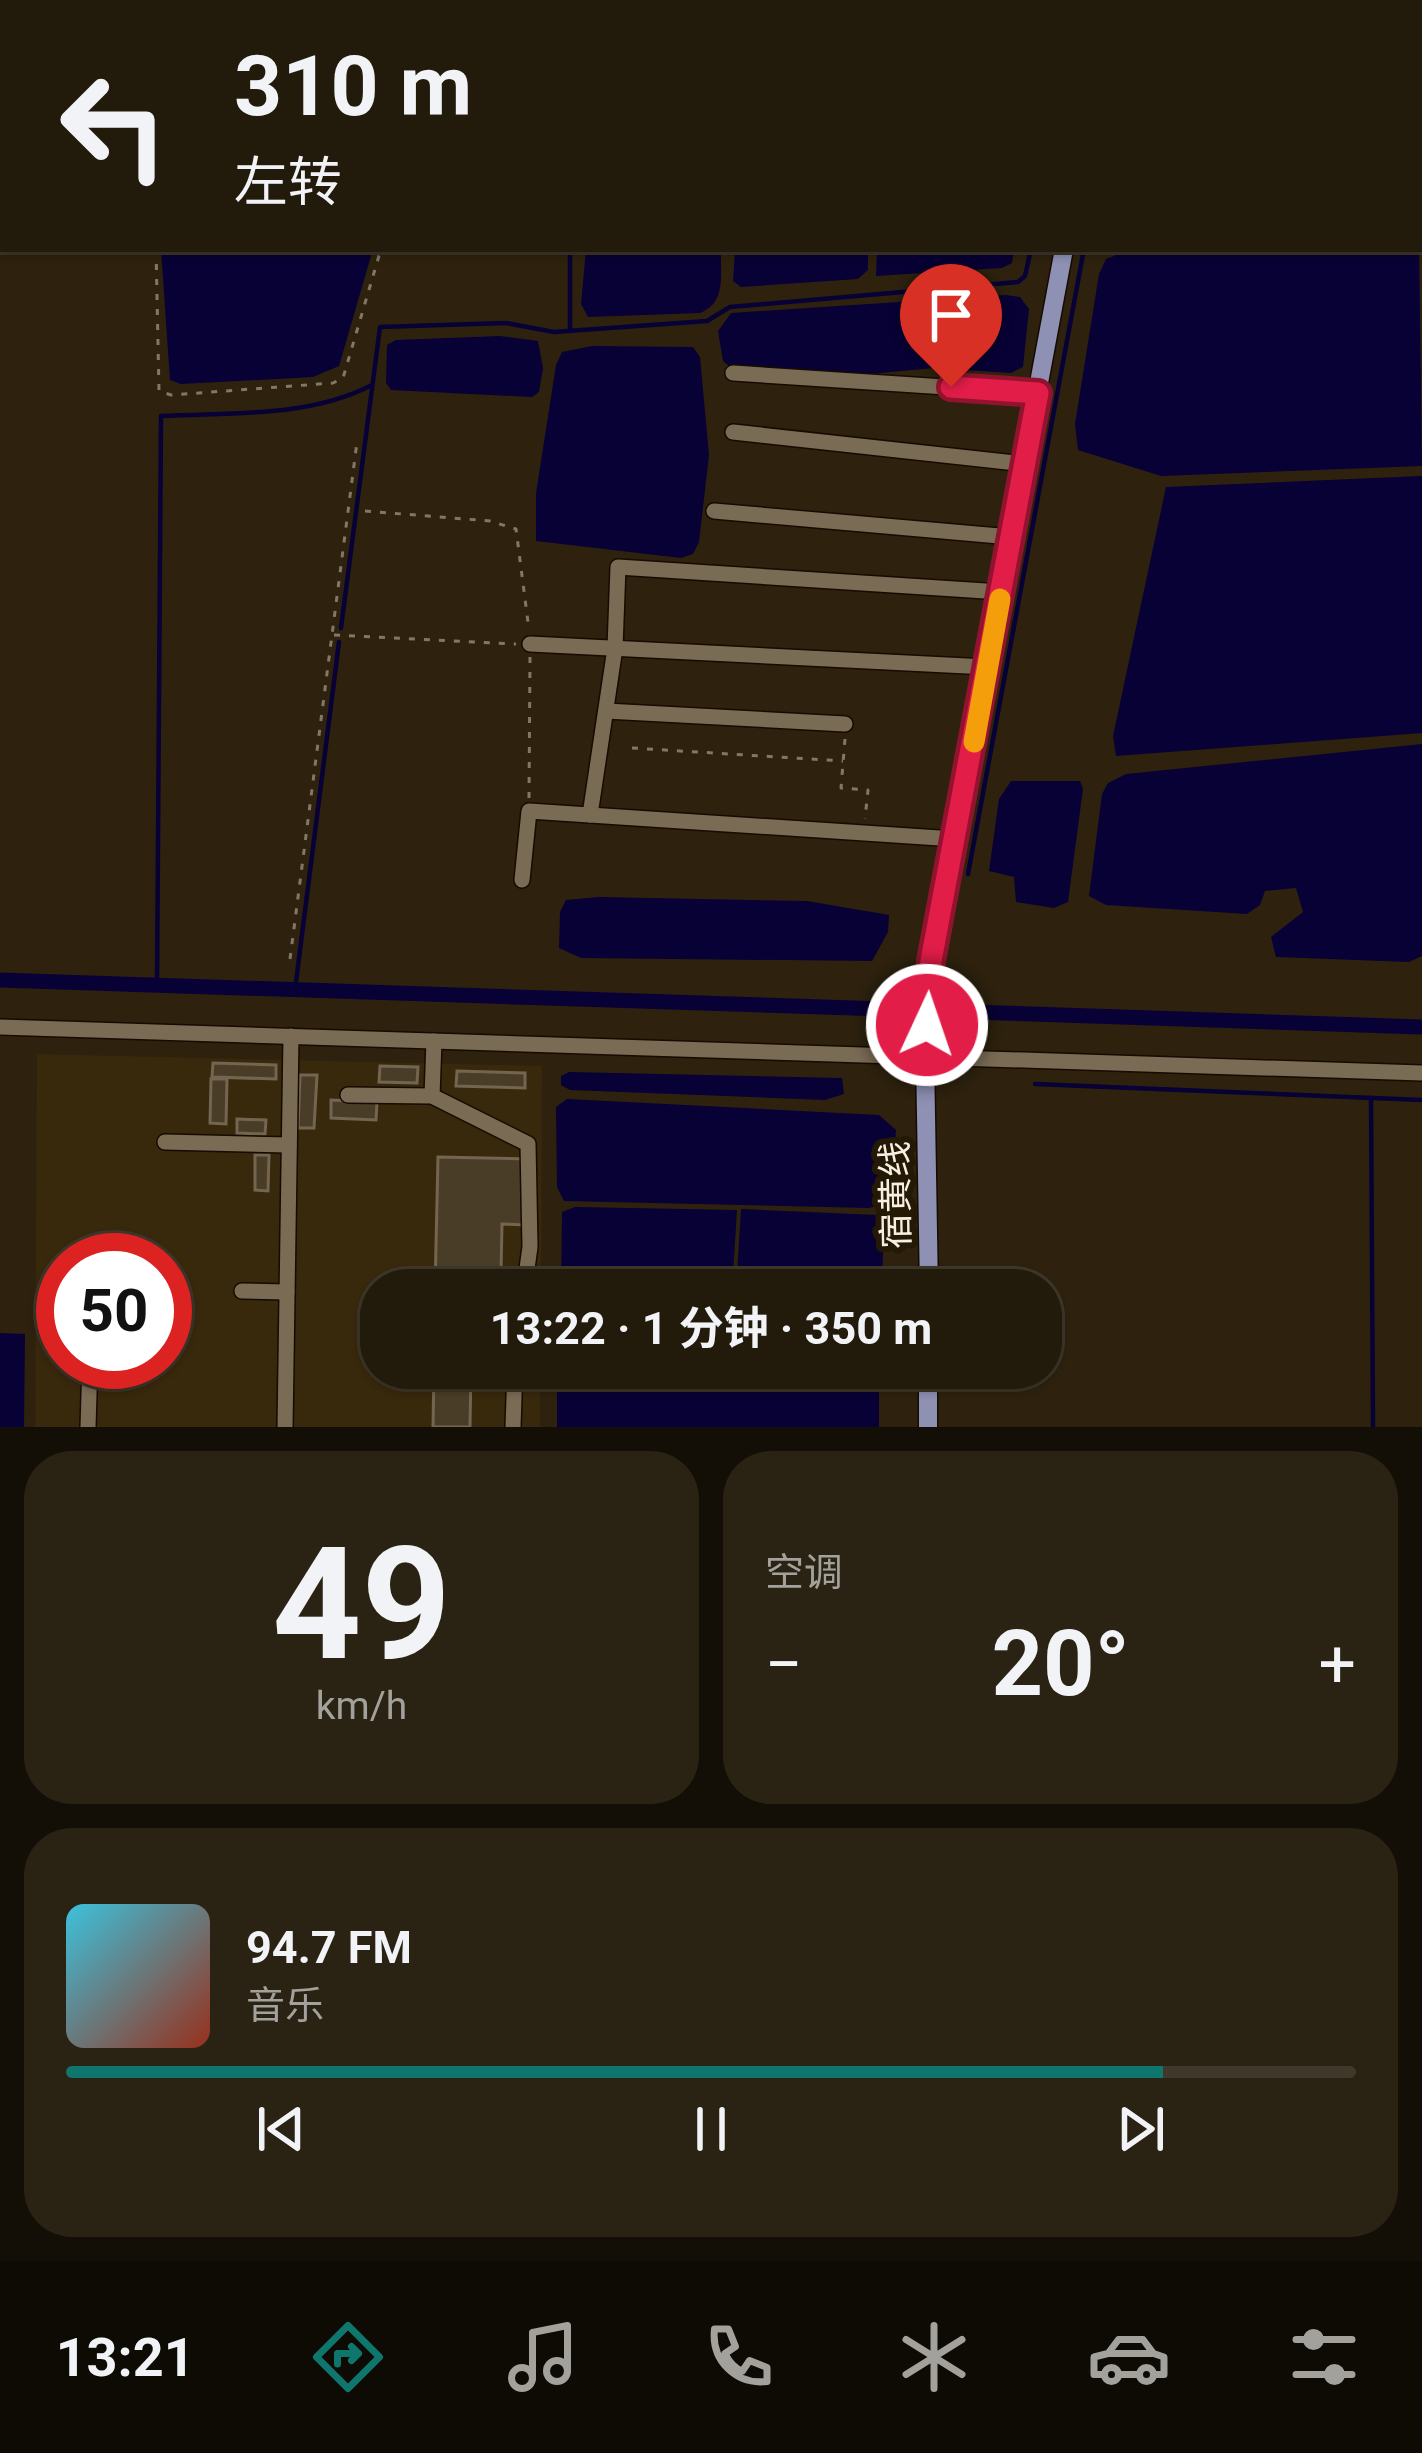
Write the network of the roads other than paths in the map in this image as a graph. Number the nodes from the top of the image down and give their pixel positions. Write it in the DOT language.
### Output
graph roads {
  1 [pos="1063,252"];
  2 [pos="734,373"];
  3 [pos="1038,393"];
  4 [pos="733,432"];
  5 [pos="1025,464"];
  6 [pos="714,511"];
  7 [pos="1011,537"];
  8 [pos="1001,592"];
  9 [pos="530,644"];
  10 [pos="615,648"];
  11 [pos="987,667"];
  12 [pos="605,711"];
  13 [pos="845,724"];
  14 [pos="590,815"];
  15 [pos="955,839"];
  16 [pos="522,880"];
  17 [pos="0,1027"];
  18 [pos="291,1036"];
  19 [pos="434,1041"];
  20 [pos="925,1058"];
  21 [pos="1422,1073"];
  22 [pos="348,1094"];
  23 [pos="432,1096"];
  24 [pos="165,1142"];
  25 [pos="289,1145"];
  26 [pos="527,1269"];
  27 [pos="929,1269"];
  28 [pos="242,1291"];
  29 [pos="287,1292"];
  30 [pos="89,1389"];
  31 [pos="514,1389"];
  32 [pos="928,1389"];
  33 [pos="88,1427"];
  34 [pos="285,1427"];
  35 [pos="513,1427"];
  36 [pos="928,1427"];
  1 -- 3 [label="main road, 宿黄线"];
  2 -- 3 [label="street"];
  3 -- 5 [label="main road, 宿黄线"];
  4 -- 5 [label="street"];
  5 -- 7 [label="main road, 宿黄线"];
  6 -- 7 [label="street"];
  7 -- 8 [label="main road, 宿黄线"];
  8 -- 10 [label="street"];
  8 -- 11 [label="main road, 宿黄线"];
  9 -- 10 [label="street"];
  10 -- 11 [label="street"];
  10 -- 12 [label="street"];
  11 -- 15 [label="main road, 宿黄线"];
  12 -- 13 [label="street"];
  12 -- 14 [label="street"];
  14 -- 15 [label="street"];
  14 -- 16 [label="street"];
  15 -- 20 [label="main road, 宿黄线"];
  17 -- 18 [label="street"];
  18 -- 19 [label="street"];
  18 -- 25 [label="street"];
  19 -- 20 [label="street"];
  19 -- 23 [label="street"];
  20 -- 21 [label="street"];
  20 -- 27 [label="main road, 宿黄线"];
  22 -- 23 [label="street"];
  23 -- 26 [label="street"];
  24 -- 25 [label="street"];
  25 -- 29 [label="street"];
  28 -- 29 [label="street"];
  29 -- 34 [label="street"];
  30 -- 33 [label="street"];
  31 -- 35 [label="street"];
  32 -- 36 [label="main road"];
}
